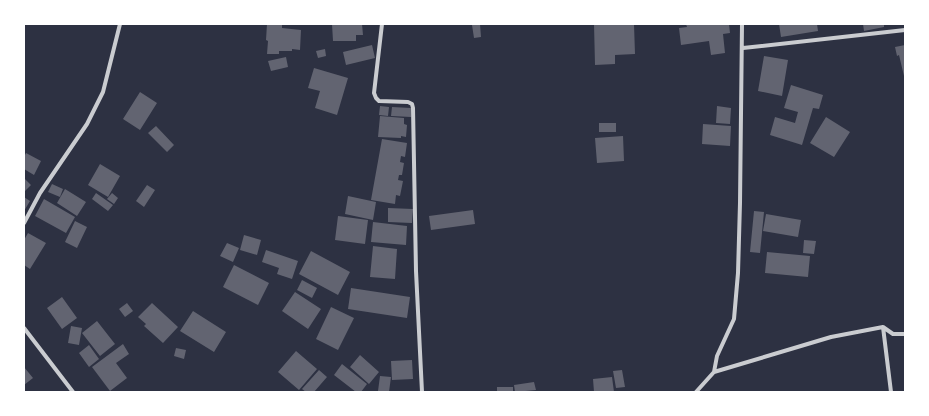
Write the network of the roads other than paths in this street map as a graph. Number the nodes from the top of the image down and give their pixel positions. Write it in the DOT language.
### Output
graph roads {
  1 [pos="120,24"];
  2 [pos="382,24"];
  3 [pos="742,24"];
  4 [pos="905,30"];
  5 [pos="743,48"];
  6 [pos="24,223"];
  7 [pos="882,327"];
  8 [pos="24,328"];
  9 [pos="905,334"];
  10 [pos="714,372"];
  11 [pos="73,392"];
  12 [pos="422,392"];
  13 [pos="696,392"];
  14 [pos="891,392"];
  1 -- 6 [label="street"];
  2 -- 12 [label="street"];
  3 -- 5 [label="street"];
  4 -- 5 [label="street"];
  5 -- 10 [label="street"];
  7 -- 9 [label="street"];
  7 -- 10 [label="street"];
  7 -- 14 [label="street"];
  8 -- 11 [label="street"];
  10 -- 13 [label="street"];
}
